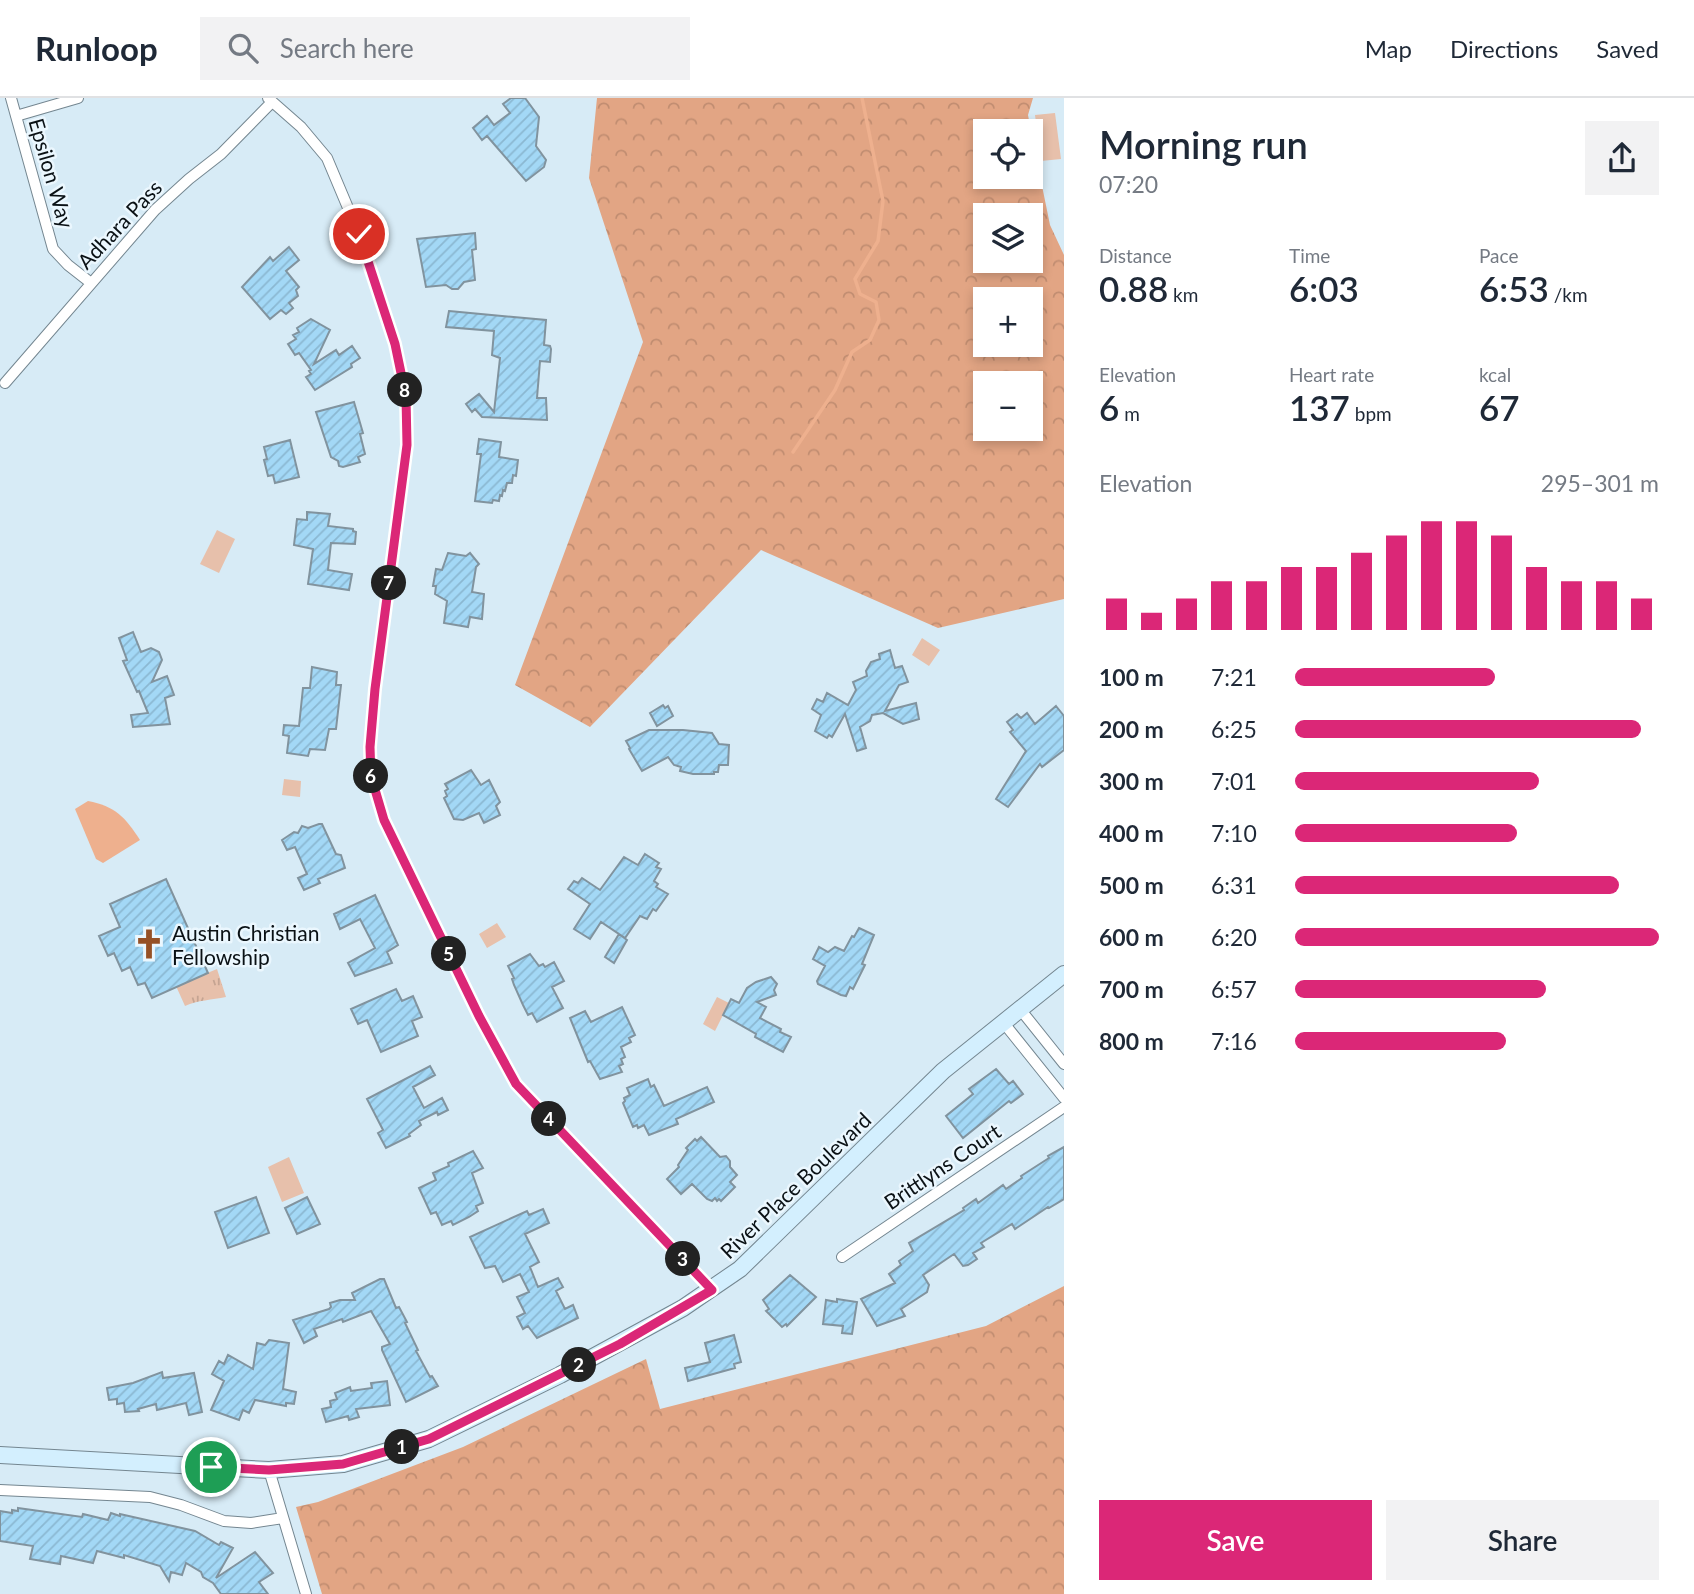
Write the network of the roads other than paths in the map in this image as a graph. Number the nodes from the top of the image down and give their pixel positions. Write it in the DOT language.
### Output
graph roads {
  1 [pos="11,98"];
  2 [pos="78,98"];
  3 [pos="270,100"];
  4 [pos="16,116"];
  5 [pos="91,283"];
  6 [pos="5,383"];
  7 [pos="1064,974"];
  8 [pos="1020,1009"];
  9 [pos="1003,1022"];
  10 [pos="1064,1064"];
  11 [pos="1064,1098"];
  12 [pos="1064,1107"];
  13 [pos="842,1257"];
  14 [pos="712,1290"];
  15 [pos="0,1455"];
  16 [pos="269,1470"];
  17 [pos="0,1490"];
  18 [pos="283,1518"];
  19 [pos="306,1594"];
  1 -- 4 [label="street, Epsilon Way"];
  2 -- 4 [label="street"];
  3 -- 5 [label="street, Adhara Pass"];
  3 -- 14 [label="street"];
  4 -- 5 [label="street, Epsilon Way"];
  5 -- 6 [label="street, Adhara Pass"];
  7 -- 8 [label="street, River Place Boulevard"];
  8 -- 9 [label="street, River Place Boulevard"];
  8 -- 10 [label="street"];
  9 -- 11 [label="street"];
  9 -- 14 [label="street, River Place Boulevard"];
  12 -- 13 [label="street, Brittlyns Court"];
  14 -- 16 [label="street, River Place Boulevard"];
  15 -- 16 [label="street, River Place Boulevard"];
  16 -- 18 [label="street"];
  17 -- 18 [label="street"];
  18 -- 19 [label="street"];
}
